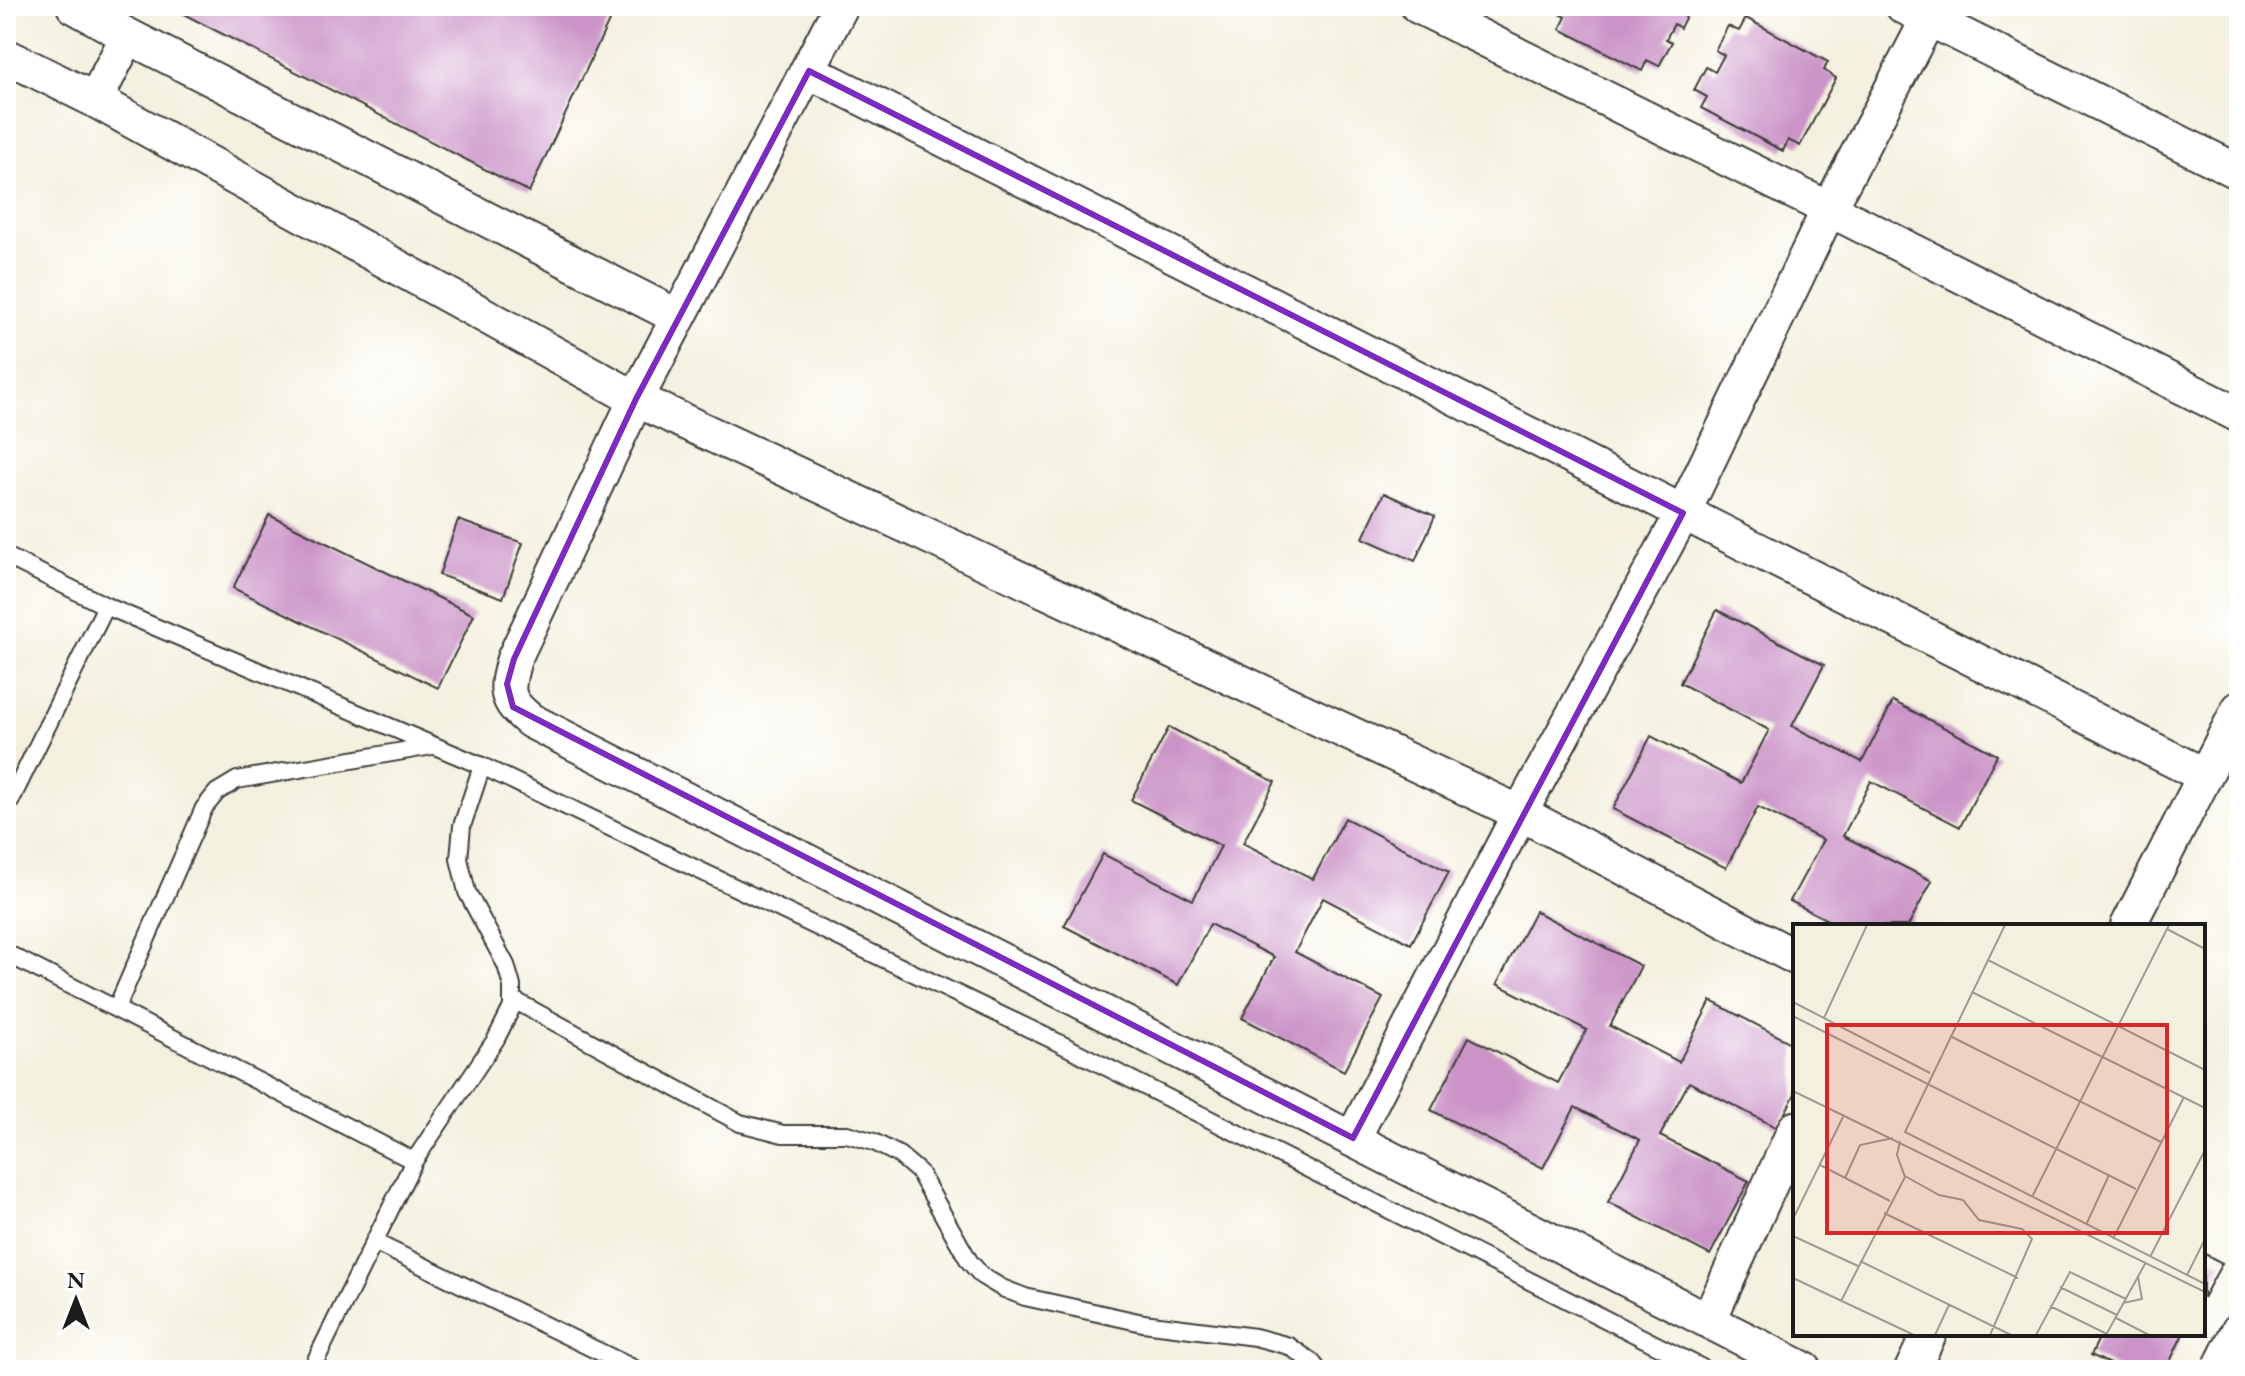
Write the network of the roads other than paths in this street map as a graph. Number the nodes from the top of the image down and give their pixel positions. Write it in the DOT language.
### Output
graph roads {
  1 [pos="74,6"];
  2 [pos="841,6"];
  3 [pos="1418,6"];
  4 [pos="1922,10"];
  5 [pos="128,36"];
  6 [pos="6,56"];
  7 [pos="809,71"];
  8 [pos="95,100"];
  9 [pos="2239,172"];
  10 [pos="1829,209"];
  11 [pos="678,317"];
  12 [pos="636,399"];
  13 [pos="2239,415"];
  14 [pos="1683,513"];
  15 [pos="6,556"];
  16 [pos="106,606"];
  17 [pos="2239,709"];
  18 [pos="434,746"];
  19 [pos="482,766"];
  20 [pos="2205,776"];
  21 [pos="6,810"];
  22 [pos="1520,813"];
  23 [pos="2129,924"];
  24 [pos="6,953"];
  25 [pos="1793,956"];
  26 [pos="512,999"];
  27 [pos="116,1009"];
  28 [pos="1793,1133"];
  29 [pos="1353,1138"];
  30 [pos="414,1161"];
  31 [pos="374,1242"];
  32 [pos="1709,1320"];
  33 [pos="2239,1330"];
  34 [pos="1928,1336"];
  35 [pos="311,1370"];
  36 [pos="637,1370"];
  37 [pos="1318,1370"];
  38 [pos="1706,1370"];
  39 [pos="1805,1370"];
  40 [pos="1912,1370"];
  41 [pos="2219,1370"];
  1 -- 5 [label="street"];
  2 -- 7 [label="street"];
  3 -- 10 [label="street"];
  4 -- 9 [label="street"];
  4 -- 10 [label="street"];
  5 -- 8 [label="street"];
  5 -- 11 [label="street"];
  6 -- 8 [label="street"];
  7 -- 11 [label="street"];
  7 -- 14 [label="street"];
  8 -- 12 [label="street"];
  10 -- 13 [label="street"];
  10 -- 14 [label="street"];
  11 -- 12 [label="street"];
  12 -- 22 [label="street"];
  12 -- 29 [label="street"];
  14 -- 20 [label="street"];
  14 -- 22 [label="street"];
  15 -- 16 [label="lane"];
  16 -- 18 [label="lane"];
  16 -- 21 [label="lane"];
  17 -- 20 [label="street"];
  18 -- 19 [label="lane"];
  18 -- 27 [label="lane"];
  19 -- 26 [label="lane"];
  19 -- 38 [label="lane"];
  20 -- 23 [label="street"];
  22 -- 25 [label="street"];
  22 -- 29 [label="street"];
  24 -- 27 [label="lane"];
  26 -- 30 [label="lane"];
  26 -- 37 [label="lane"];
  27 -- 30 [label="lane"];
  28 -- 32 [label="street"];
  29 -- 32 [label="street"];
  30 -- 31 [label="lane"];
  31 -- 35 [label="lane"];
  31 -- 36 [label="lane"];
  32 -- 39 [label="street"];
  33 -- 41 [label="street"];
  34 -- 40 [label="street"];
}
